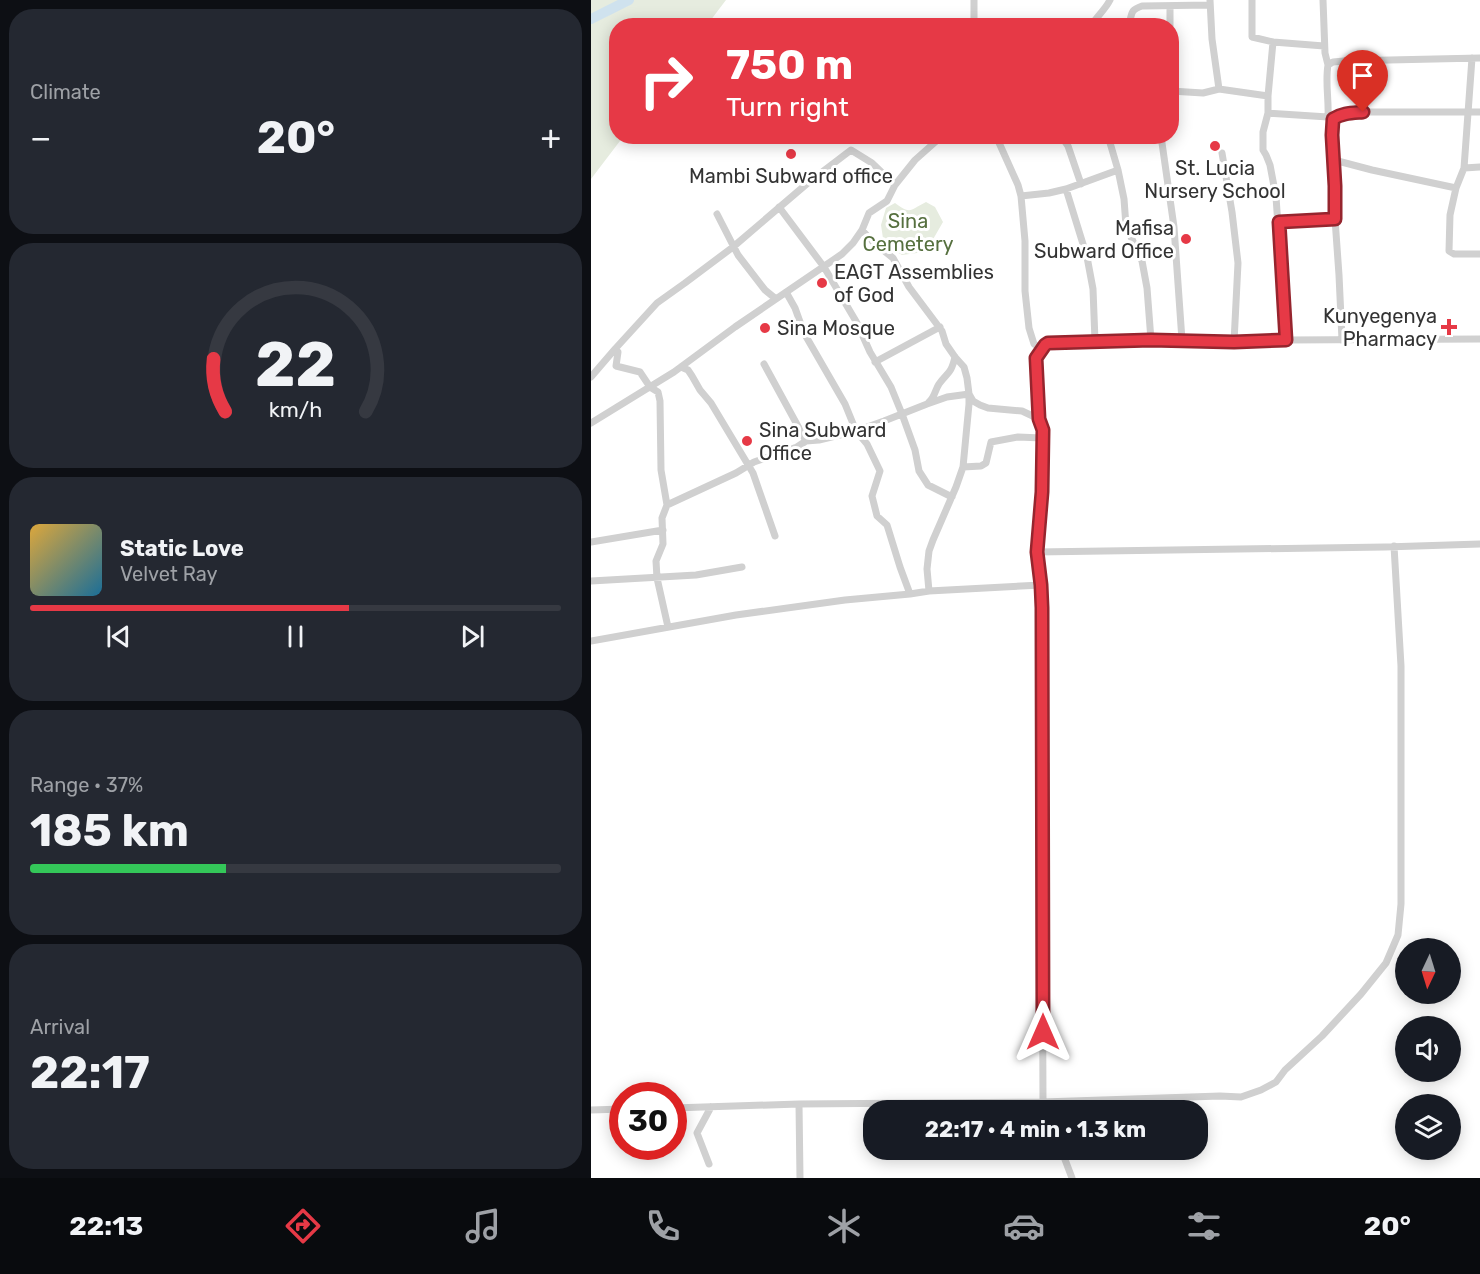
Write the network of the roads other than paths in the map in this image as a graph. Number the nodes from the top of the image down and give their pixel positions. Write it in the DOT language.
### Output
graph roads {
  1 [pos="974,0"];
  2 [pos="1110,0"];
  3 [pos="1129,0"];
  4 [pos="1252,0"];
  5 [pos="1323,0"];
  6 [pos="1210,2"];
  7 [pos="1170,7"];
  8 [pos="1134,9"];
  9 [pos="974,18"];
  10 [pos="1096,18"];
  11 [pos="1131,18"];
  12 [pos="1170,18"];
  13 [pos="1273,42"];
  14 [pos="1324,46"];
  15 [pos="1476,58"];
  16 [pos="1328,65"];
  17 [pos="1218,89"];
  18 [pos="1179,92"];
  19 [pos="1268,96"];
  20 [pos="1468,112"];
  21 [pos="1480,112"];
  22 [pos="1268,113"];
  23 [pos="1330,118"];
  24 [pos="933,144"];
  25 [pos="1000,144"];
  26 [pos="1067,144"];
  27 [pos="1110,144"];
  28 [pos="1162,144"];
  29 [pos="1223,153"];
  30 [pos="1334,160"];
  31 [pos="1480,167"];
  32 [pos="1464,168"];
  33 [pos="1118,170"];
  34 [pos="1081,184"];
  35 [pos="895,185"];
  36 [pos="1456,188"];
  37 [pos="1066,189"];
  38 [pos="1021,196"];
  39 [pos="779,207"];
  40 [pos="717,214"];
  41 [pos="1335,219"];
  42 [pos="1279,222"];
  43 [pos="862,230"];
  44 [pos="733,247"];
  45 [pos="1480,254"];
  46 [pos="824,267"];
  47 [pos="786,292"];
  48 [pos="776,299"];
  49 [pos="940,327"];
  50 [pos="1480,339"];
  51 [pos="1151,340"];
  52 [pos="1182,340"];
  53 [pos="1286,340"];
  54 [pos="1342,340"];
  55 [pos="1095,341"];
  56 [pos="1234,342"];
  57 [pos="615,348"];
  58 [pos="1042,349"];
  59 [pos="955,357"];
  60 [pos="875,362"];
  61 [pos="764,364"];
  62 [pos="681,367"];
  63 [pos="591,377"];
  64 [pos="650,387"];
  65 [pos="969,394"];
  66 [pos="927,404"];
  67 [pos="902,414"];
  68 [pos="1039,419"];
  69 [pos="591,423"];
  70 [pos="856,431"];
  71 [pos="1042,438"];
  72 [pos="806,441"];
  73 [pos="748,466"];
  74 [pos="963,467"];
  75 [pos="952,496"];
  76 [pos="667,505"];
  77 [pos="663,530"];
  78 [pos="775,536"];
  79 [pos="591,542"];
  80 [pos="1480,543"];
  81 [pos="1394,546"];
  82 [pos="1037,552"];
  83 [pos="742,567"];
  84 [pos="657,578"];
  85 [pos="591,581"];
  86 [pos="1041,585"];
  87 [pos="929,591"];
  88 [pos="910,594"];
  89 [pos="668,627"];
  90 [pos="591,641"];
  91 [pos="1043,1100"];
  92 [pos="1102,1100"];
  93 [pos="863,1103"];
  94 [pos="799,1104"];
  95 [pos="711,1107"];
  96 [pos="687,1108"];
  97 [pos="609,1109"];
  98 [pos="591,1110"];
  99 [pos="1065,1160"];
  100 [pos="709,1164"];
  101 [pos="800,1178"];
  102 [pos="1072,1178"];
  1 -- 9 [label="street"];
  2 -- 10 [label="street"];
  3 -- 8 [label="street"];
  4 -- 13 [label="street"];
  5 -- 14 [label="street"];
  6 -- 7 [label="street"];
  6 -- 17 [label="street"];
  7 -- 8 [label="street"];
  7 -- 12 [label="street"];
  8 -- 11 [label="street"];
  13 -- 14 [label="street"];
  13 -- 19 [label="street"];
  14 -- 16 [label="street"];
  15 -- 16 [label="street"];
  15 -- 20 [label="street"];
  16 -- 23 [label="street"];
  17 -- 18 [label="street"];
  17 -- 19 [label="street"];
  19 -- 22 [label="street"];
  20 -- 21 [label="street"];
  20 -- 23 [label="street"];
  20 -- 32 [label="street"];
  22 -- 23 [label="street"];
  22 -- 42 [label="street"];
  23 -- 30 [label="street"];
  24 -- 35 [label="street"];
  25 -- 38 [label="street"];
  26 -- 34 [label="street"];
  27 -- 33 [label="street"];
  28 -- 52 [label="street"];
  29 -- 56 [label="street"];
  30 -- 36 [label="street"];
  30 -- 41 [label="street"];
  31 -- 32 [label="street"];
  32 -- 36 [label="street"];
  33 -- 34 [label="street"];
  33 -- 51 [label="street"];
  34 -- 37 [label="street"];
  35 -- 39 [label="street"];
  35 -- 43 [label="street"];
  36 -- 45 [label="street"];
  37 -- 38 [label="street"];
  37 -- 55 [label="street"];
  38 -- 58 [label="street"];
  39 -- 44 [label="street"];
  39 -- 46 [label="street"];
  40 -- 44 [label="street"];
  41 -- 42 [label="street"];
  41 -- 54 [label="street"];
  42 -- 53 [label="street"];
  43 -- 46 [label="street"];
  43 -- 49 [label="street"];
  44 -- 48 [label="street"];
  44 -- 57 [label="street"];
  46 -- 47 [label="street"];
  46 -- 60 [label="street"];
  47 -- 48 [label="street"];
  47 -- 70 [label="street"];
  48 -- 62 [label="street"];
  49 -- 59 [label="street"];
  49 -- 60 [label="street"];
  50 -- 54 [label="street"];
  51 -- 52 [label="street"];
  51 -- 55 [label="street"];
  52 -- 56 [label="street"];
  53 -- 54 [label="street"];
  53 -- 56 [label="street"];
  55 -- 58 [label="street"];
  57 -- 63 [label="street"];
  57 -- 64 [label="street"];
  58 -- 68 [label="street"];
  59 -- 65 [label="street"];
  59 -- 66 [label="street"];
  60 -- 67 [label="street"];
  61 -- 72 [label="street"];
  62 -- 64 [label="street"];
  62 -- 73 [label="street"];
  64 -- 69 [label="street"];
  64 -- 76 [label="street"];
  65 -- 66 [label="street"];
  65 -- 68 [label="street"];
  65 -- 74 [label="street"];
  66 -- 67 [label="street"];
  67 -- 70 [label="street"];
  67 -- 75 [label="street"];
  68 -- 71 [label="street"];
  70 -- 72 [label="street"];
  70 -- 88 [label="street"];
  71 -- 74 [label="street"];
  71 -- 82 [label="street"];
  72 -- 73 [label="street"];
  73 -- 76 [label="street"];
  73 -- 78 [label="street"];
  74 -- 75 [label="street"];
  75 -- 87 [label="street"];
  76 -- 77 [label="street"];
  77 -- 79 [label="street"];
  77 -- 84 [label="street"];
  80 -- 81 [label="street"];
  81 -- 82 [label="street"];
  81 -- 92 [label="street"];
  82 -- 86 [label="street"];
  83 -- 84 [label="street"];
  84 -- 85 [label="street"];
  84 -- 89 [label="street"];
  86 -- 87 [label="street"];
  86 -- 91 [label="street"];
  87 -- 88 [label="street"];
  88 -- 89 [label="street"];
  89 -- 90 [label="street"];
  93 -- 94 [label="street"];
  94 -- 95 [label="street"];
  94 -- 101 [label="street"];
  95 -- 96 [label="street"];
  95 -- 100 [label="street"];
  97 -- 98 [label="street"];
  99 -- 102 [label="street"];
}
